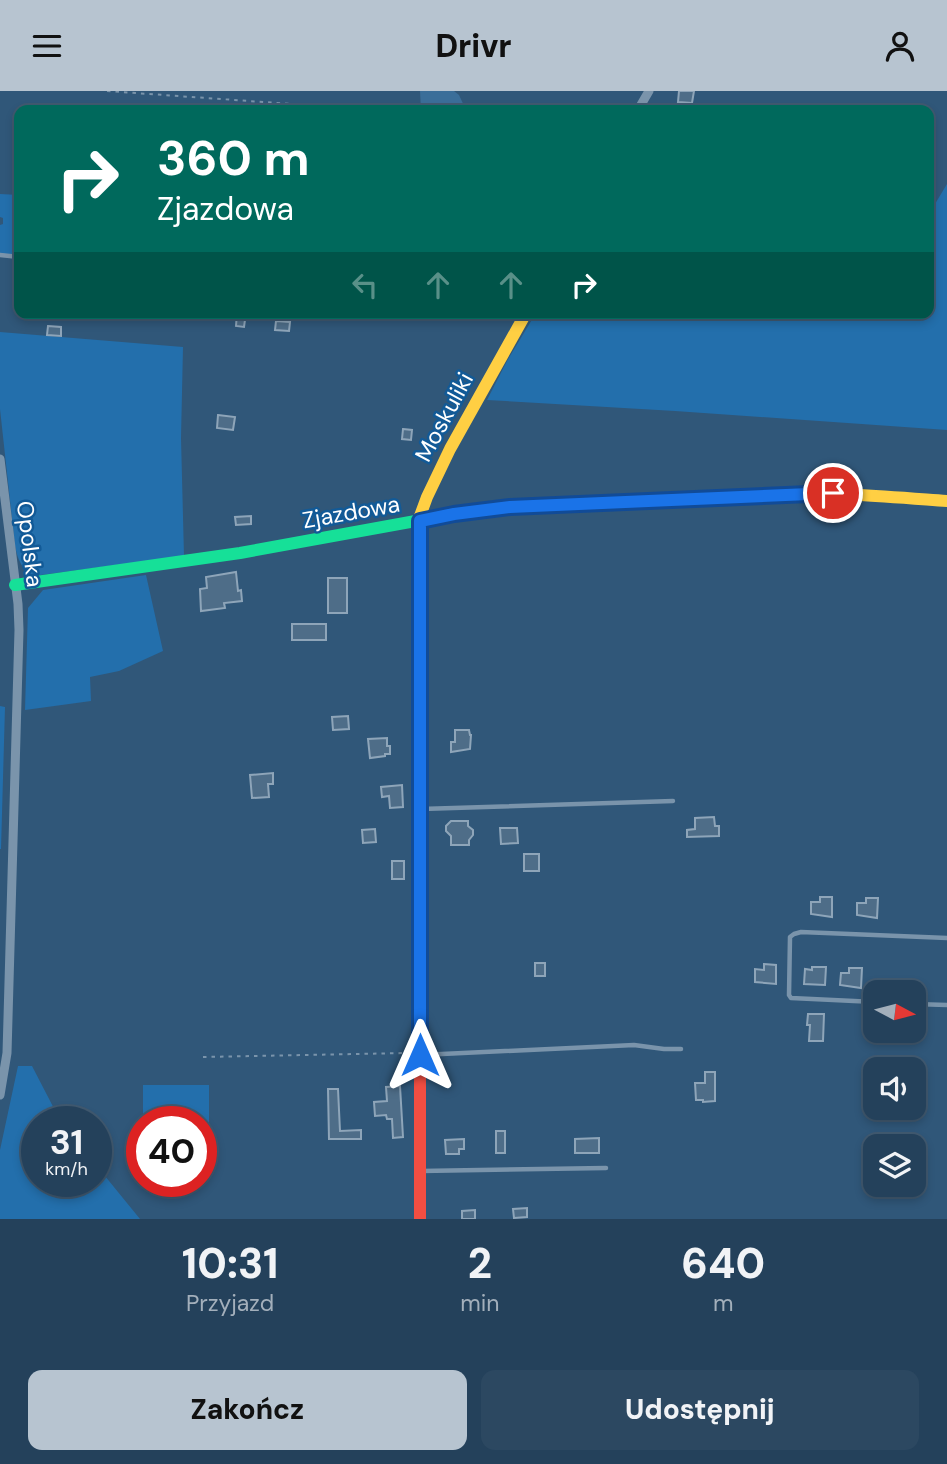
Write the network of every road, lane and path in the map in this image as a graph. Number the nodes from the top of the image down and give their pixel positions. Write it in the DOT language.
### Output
graph roads {
  1 [pos="107,91"];
  2 [pos="294,105"];
  3 [pos="523,319"];
  4 [pos="0,459"];
  5 [pos="947,501"];
  6 [pos="420,521"];
  7 [pos="15,585"];
  8 [pos="673,801"];
  9 [pos="420,809"];
  10 [pos="947,938"];
  11 [pos="863,1001"];
  12 [pos="926,1004"];
  13 [pos="947,1005"];
  14 [pos="681,1049"];
  15 [pos="420,1053"];
  16 [pos="203,1057"];
  17 [pos="0,1095"];
  18 [pos="606,1168"];
  19 [pos="421,1171"];
  20 [pos="420,1219"];
  1 -- 2 [label="path"];
  3 -- 6 [label="street, Moskuliki"];
  4 -- 7 [label="street, Opolska"];
  5 -- 6 [label="street, Zjazdowa"];
  6 -- 7 [label="street, Zjazdowa"];
  6 -- 9 [label="street, Moskuliki"];
  7 -- 17 [label="street, Opolska"];
  8 -- 9 [label="lane"];
  9 -- 15 [label="street, Moskuliki"];
  10 -- 11 [label="lane"];
  12 -- 13 [label="lane"];
  14 -- 15 [label="lane"];
  15 -- 16 [label="path"];
  15 -- 19 [label="street, Moskuliki"];
  18 -- 19 [label="lane"];
  19 -- 20 [label="street, Moskuliki"];
}
